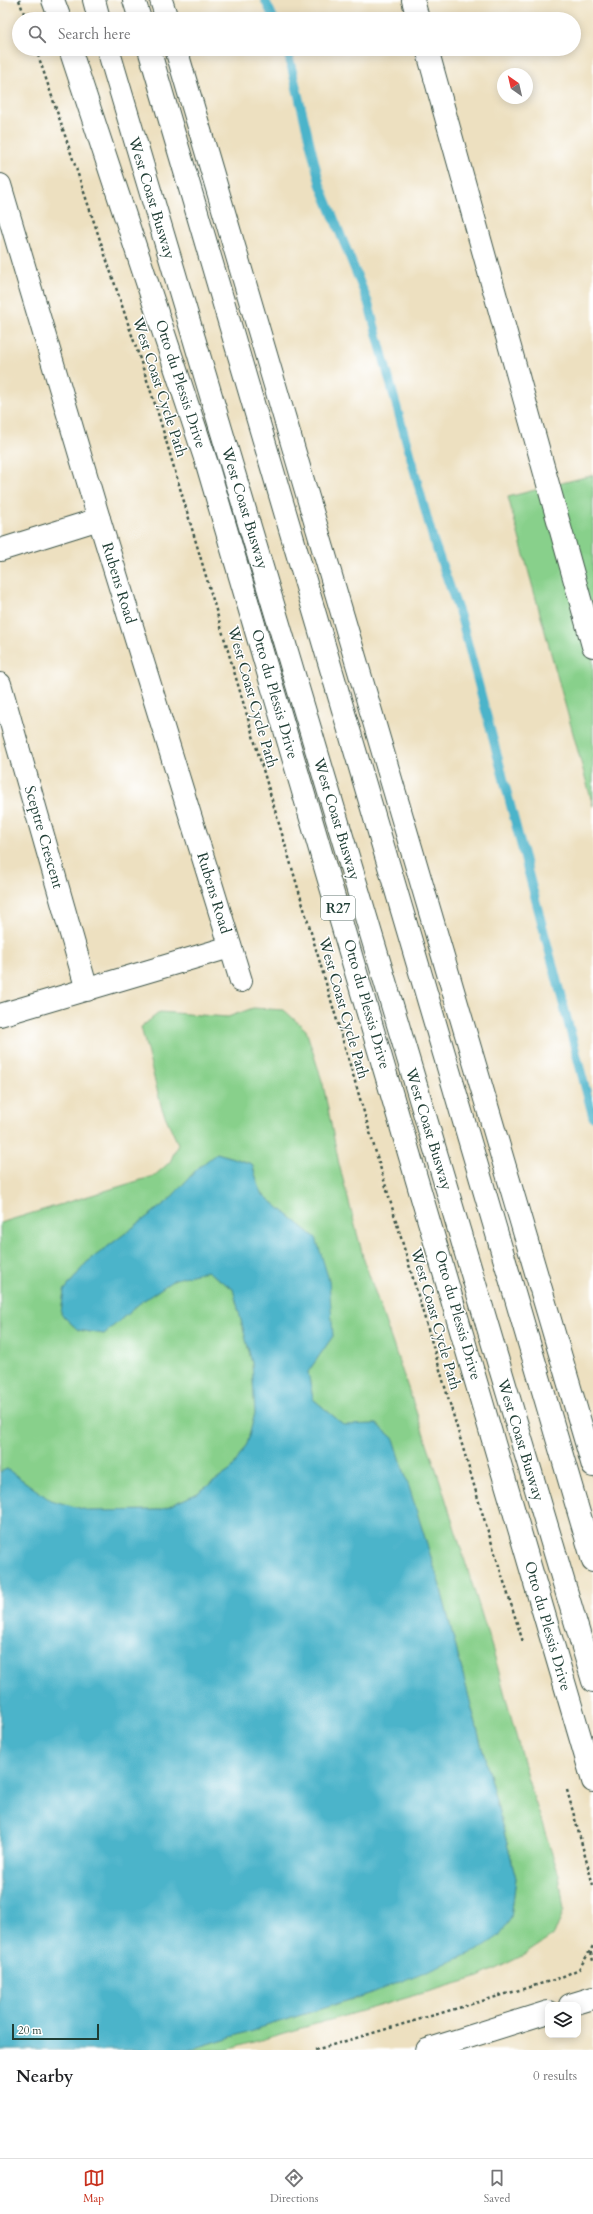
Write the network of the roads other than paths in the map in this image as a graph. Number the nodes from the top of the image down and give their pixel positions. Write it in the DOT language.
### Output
graph roads {
  1 [pos="53,0"];
  2 [pos="94,0"];
  3 [pos="134,0"];
  4 [pos="161,0"];
  5 [pos="413,0"];
  6 [pos="57,12"];
  7 [pos="97,12"];
  8 [pos="138,12"];
  9 [pos="165,12"];
  10 [pos="416,12"];
  11 [pos="72,56"];
  12 [pos="110,56"];
  13 [pos="151,56"];
  14 [pos="178,56"];
  15 [pos="429,56"];
  16 [pos="0,185"];
  17 [pos="99,519"];
  18 [pos="0,550"];
  19 [pos="593,646"];
  20 [pos="0,684"];
  21 [pos="230,947"];
  22 [pos="240,981"];
  23 [pos="87,990"];
  24 [pos="0,1015"];
  25 [pos="593,1466"];
  26 [pos="593,1561"];
  27 [pos="593,1681"];
  28 [pos="593,1780"];
  29 [pos="593,1998"];
  30 [pos="580,2002"];
  31 [pos="545,2013"];
  32 [pos="427,2050"];
  1 -- 6 [label="main road"];
  2 -- 7 [label="main road"];
  3 -- 8 [label="main road"];
  4 -- 9 [label="main road"];
  5 -- 10 [label="main road"];
  11 -- 28 [label="main road, Otto du Plessis Drive / R27"];
  12 -- 27 [label="main road, West Coast Busway"];
  13 -- 26 [label="main road"];
  14 -- 25 [label="main road"];
  15 -- 19 [label="main road"];
  16 -- 17 [label="main road, Rubens Road"];
  17 -- 18 [label="main road"];
  17 -- 21 [label="main road, Rubens Road"];
  20 -- 23 [label="main road, Sceptre Crescent"];
  21 -- 22 [label="main road, Rubens Road"];
  21 -- 23 [label="main road"];
  23 -- 24 [label="main road"];
  29 -- 30 [label="main road"];
  31 -- 32 [label="main road"];
}
